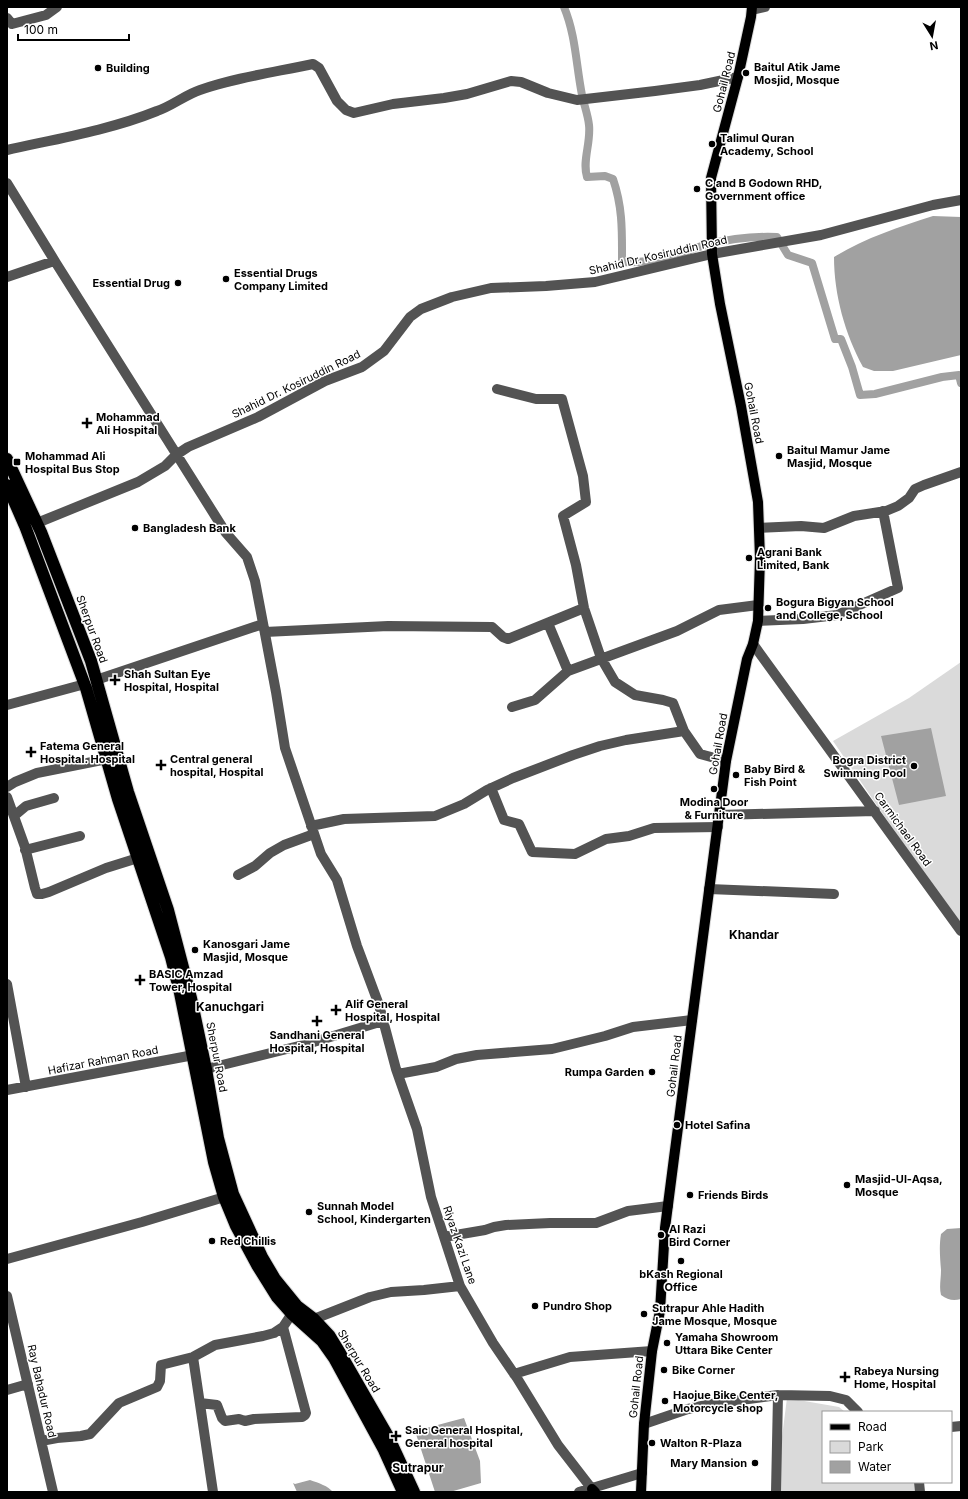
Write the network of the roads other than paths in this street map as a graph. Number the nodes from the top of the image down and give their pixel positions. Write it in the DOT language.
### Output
graph roads {
  1 [pos="57,7"];
  2 [pos="765,7"];
  3 [pos="752,8"];
  4 [pos="7,18"];
  5 [pos="738,77"];
  6 [pos="7,150"];
  7 [pos="7,183"];
  8 [pos="961,200"];
  9 [pos="712,251"];
  10 [pos="54,261"];
  11 [pos="7,277"];
  12 [pos="497,389"];
  13 [pos="176,455"];
  14 [pos="7,459"];
  15 [pos="961,472"];
  16 [pos="7,485"];
  17 [pos="883,511"];
  18 [pos="37,523"];
  19 [pos="759,528"];
  20 [pos="758,605"];
  21 [pos="584,608"];
  22 [pos="758,621"];
  23 [pos="264,628"];
  24 [pos="550,628"];
  25 [pos="753,644"];
  26 [pos="601,658"];
  27 [pos="568,671"];
  28 [pos="91,682"];
  29 [pos="7,705"];
  30 [pos="512,707"];
  31 [pos="684,731"];
  32 [pos="107,759"];
  33 [pos="726,761"];
  34 [pos="7,787"];
  35 [pos="491,788"];
  36 [pos="7,797"];
  37 [pos="54,798"];
  38 [pos="875,811"];
  39 [pos="719,815"];
  40 [pos="14,816"];
  41 [pos="718,827"];
  42 [pos="312,830"];
  43 [pos="80,836"];
  44 [pos="25,850"];
  45 [pos="138,858"];
  46 [pos="238,875"];
  47 [pos="709,889"];
  48 [pos="834,894"];
  49 [pos="961,931"];
  50 [pos="7,984"];
  51 [pos="692,1020"];
  52 [pos="383,1021"];
  53 [pos="198,1054"];
  54 [pos="206,1069"];
  55 [pos="398,1074"];
  56 [pos="26,1087"];
  57 [pos="7,1090"];
  58 [pos="228,1196"];
  59 [pos="668,1206"];
  60 [pos="444,1237"];
  61 [pos="7,1259"];
  62 [pos="460,1286"];
  63 [pos="7,1296"];
  64 [pos="295,1310"];
  65 [pos="314,1319"];
  66 [pos="283,1327"];
  67 [pos="652,1351"];
  68 [pos="193,1357"];
  69 [pos="514,1374"];
  70 [pos="28,1384"];
  71 [pos="7,1390"];
  72 [pos="778,1395"];
  73 [pos="200,1403"];
  74 [pos="857,1411"];
  75 [pos="644,1424"];
  76 [pos="41,1441"];
  77 [pos="642,1473"];
  78 [pos="594,1490"];
  79 [pos="53,1492"];
  80 [pos="213,1492"];
  81 [pos="402,1492"];
  82 [pos="414,1492"];
  83 [pos="579,1492"];
  84 [pos="641,1492"];
  85 [pos="776,1492"];
  1 -- 4 [label="street"];
  2 -- 3 [label="street"];
  3 -- 5 [label="main road, Gohail Road"];
  5 -- 6 [label="street"];
  5 -- 9 [label="main road, Gohail Road"];
  7 -- 10 [label="street, Riyaz Kazi Lane"];
  8 -- 9 [label="street, Shahid Dr. Kosiruddin Road"];
  9 -- 13 [label="street, Shahid Dr. Kosiruddin Road"];
  9 -- 19 [label="main road, Gohail Road"];
  10 -- 11 [label="street"];
  10 -- 13 [label="street, Riyaz Kazi Lane"];
  12 -- 21 [label="street"];
  13 -- 18 [label="street, Shahid Dr. Kosiruddin Road"];
  13 -- 23 [label="street, Riyaz Kazi Lane"];
  14 -- 18 [label="highway, Sherpur Road"];
  15 -- 17 [label="street"];
  16 -- 28 [label="highway, Sherpur Road"];
  17 -- 19 [label="street"];
  17 -- 22 [label="street"];
  18 -- 28 [label="highway, Sherpur Road"];
  19 -- 20 [label="main road, Gohail Road"];
  20 -- 22 [label="main road, Gohail Road"];
  20 -- 26 [label="street"];
  21 -- 23 [label="street"];
  21 -- 26 [label="street"];
  22 -- 25 [label="main road, Gohail Road"];
  23 -- 28 [label="street"];
  23 -- 42 [label="street, Riyaz Kazi Lane"];
  24 -- 27 [label="street"];
  25 -- 33 [label="main road, Gohail Road"];
  25 -- 38 [label="street, Carmichael Road"];
  26 -- 27 [label="street"];
  26 -- 31 [label="street"];
  27 -- 30 [label="street"];
  28 -- 29 [label="street"];
  28 -- 32 [label="highway, Sherpur Road"];
  28 -- 53 [label="highway, Sherpur Road"];
  31 -- 33 [label="street"];
  31 -- 35 [label="street"];
  32 -- 34 [label="street"];
  32 -- 45 [label="highway, Sherpur Road"];
  33 -- 39 [label="main road, Gohail Road"];
  35 -- 41 [label="street"];
  35 -- 42 [label="street"];
  36 -- 40 [label="street"];
  37 -- 40 [label="street"];
  38 -- 39 [label="street"];
  38 -- 49 [label="street, Carmichael Road"];
  39 -- 41 [label="main road, Gohail Road"];
  40 -- 44 [label="street"];
  41 -- 47 [label="main road, Gohail Road"];
  42 -- 46 [label="street"];
  42 -- 52 [label="street, Riyaz Kazi Lane"];
  43 -- 44 [label="street"];
  44 -- 45 [label="street"];
  45 -- 53 [label="highway, Sherpur Road"];
  47 -- 48 [label="street"];
  47 -- 51 [label="main road, Gohail Road"];
  50 -- 56 [label="street"];
  51 -- 55 [label="street"];
  51 -- 59 [label="main road, Gohail Road"];
  52 -- 54 [label="street"];
  52 -- 55 [label="street, Riyaz Kazi Lane"];
  53 -- 54 [label="highway, Sherpur Road"];
  53 -- 56 [label="street, Hafizar Rahman Road"];
  53 -- 58 [label="highway, Sherpur Road"];
  54 -- 58 [label="highway, Sherpur Road"];
  55 -- 60 [label="street, Riyaz Kazi Lane"];
  56 -- 57 [label="street, Hafizar Rahman Road"];
  58 -- 61 [label="street"];
  58 -- 64 [label="highway, Sherpur Road"];
  59 -- 60 [label="street"];
  59 -- 67 [label="main road, Gohail Road"];
  60 -- 62 [label="street, Riyaz Kazi Lane"];
  62 -- 65 [label="street"];
  62 -- 69 [label="street, Riyaz Kazi Lane"];
  63 -- 70 [label="street, Ray Bahadur Road"];
  64 -- 65 [label="highway, Sherpur Road"];
  64 -- 66 [label="street"];
  64 -- 81 [label="highway, Sherpur Road"];
  65 -- 82 [label="highway, Sherpur Road"];
  66 -- 68 [label="street"];
  66 -- 73 [label="street"];
  67 -- 69 [label="street"];
  67 -- 75 [label="main road, Gohail Road"];
  68 -- 73 [label="street"];
  68 -- 76 [label="street"];
  69 -- 78 [label="street, Riyaz Kazi Lane"];
  70 -- 71 [label="street"];
  70 -- 76 [label="street, Ray Bahadur Road"];
  72 -- 74 [label="street"];
  72 -- 75 [label="street"];
  72 -- 85 [label="street"];
  73 -- 80 [label="street"];
  75 -- 77 [label="main road, Gohail Road"];
  76 -- 79 [label="street, Ray Bahadur Road"];
  77 -- 78 [label="street"];
  77 -- 84 [label="main road, Gohail Road"];
  78 -- 83 [label="street"];
}
